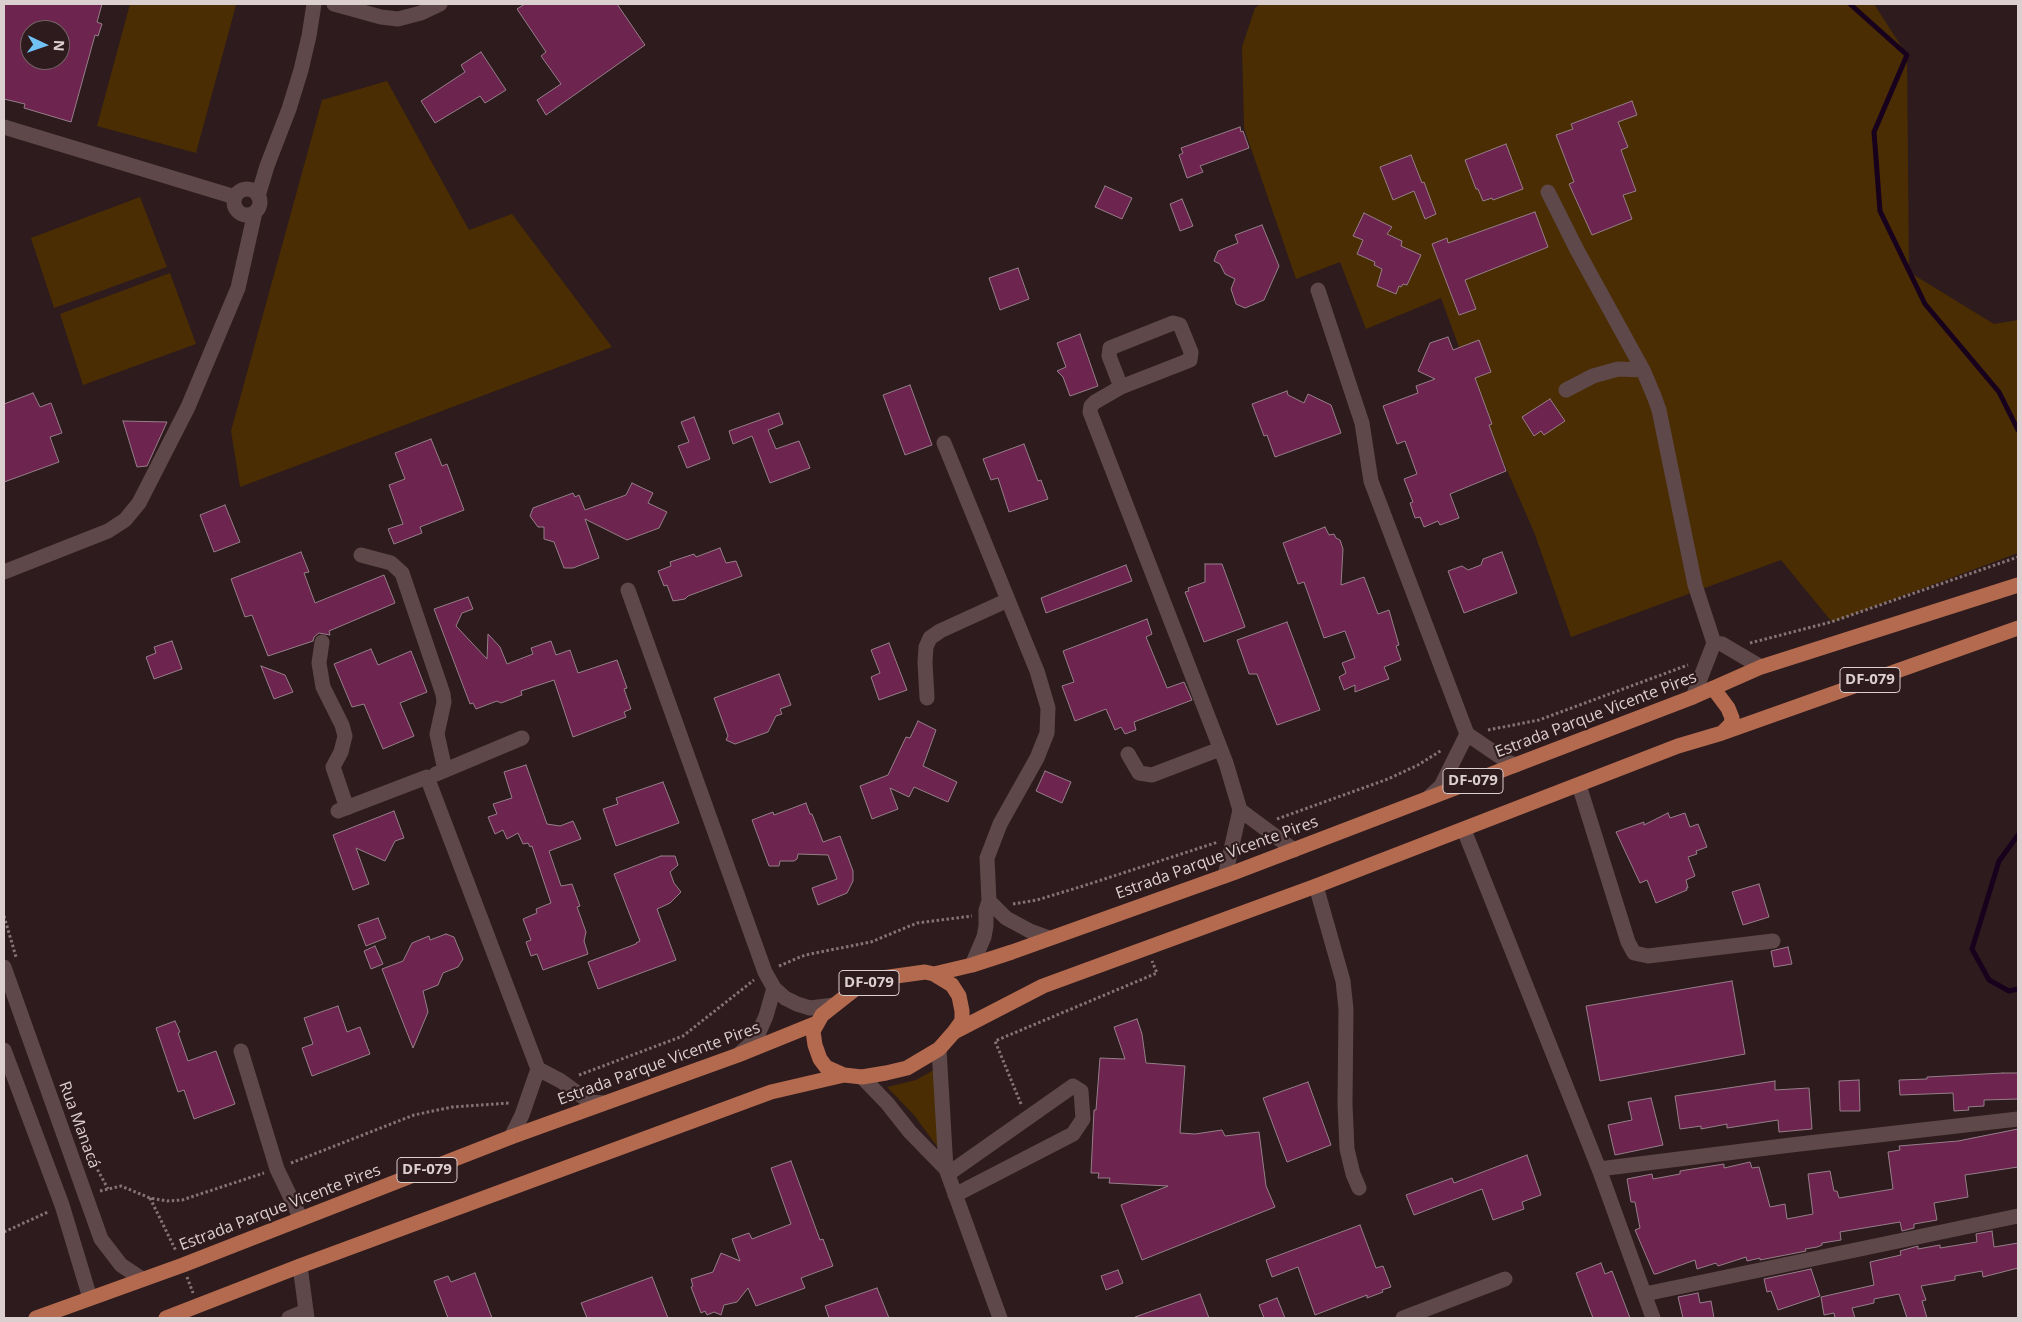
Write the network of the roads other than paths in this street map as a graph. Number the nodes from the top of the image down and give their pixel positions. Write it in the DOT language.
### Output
graph roads {
  1 [pos="314,4"];
  2 [pos="334,4"];
  3 [pos="440,4"];
  4 [pos="4,127"];
  5 [pos="1548,192"];
  6 [pos="245,199"];
  7 [pos="246,254"];
  8 [pos="1318,290"];
  9 [pos="1643,370"];
  10 [pos="1121,387"];
  11 [pos="1566,390"];
  12 [pos="944,443"];
  13 [pos="361,555"];
  14 [pos="4,572"];
  15 [pos="2015,586"];
  16 [pos="628,590"];
  17 [pos="1008,600"];
  18 [pos="2018,628"];
  19 [pos="322,642"];
  20 [pos="1720,645"];
  21 [pos="1761,667"];
  22 [pos="1713,688"];
  23 [pos="1693,697"];
  24 [pos="927,698"];
  25 [pos="1722,733"];
  26 [pos="1467,734"];
  27 [pos="522,738"];
  28 [pos="1220,749"];
  29 [pos="1128,754"];
  30 [pos="1516,765"];
  31 [pos="445,770"];
  32 [pos="427,777"];
  33 [pos="1580,785"];
  34 [pos="1428,798"];
  35 [pos="1240,810"];
  36 [pos="1464,830"];
  37 [pos="1294,850"];
  38 [pos="1225,876"];
  39 [pos="1316,886"];
  40 [pos="989,906"];
  41 [pos="1049,938"];
  42 [pos="1773,941"];
  43 [pos="972,965"];
  44 [pos="4,967"];
  45 [pos="934,974"];
  46 [pos="774,988"];
  47 [pos="834,1005"];
  48 [pos="817,1023"];
  49 [pos="954,1032"];
  50 [pos="939,1049"];
  51 [pos="4,1050"];
  52 [pos="241,1051"];
  53 [pos="738,1056"];
  54 [pos="538,1069"];
  55 [pos="844,1075"];
  56 [pos="862,1077"];
  57 [pos="604,1103"];
  58 [pos="2018,1119"];
  59 [pos="511,1137"];
  60 [pos="1599,1169"];
  61 [pos="947,1172"];
  62 [pos="1359,1188"];
  63 [pos="956,1195"];
  64 [pos="2018,1216"];
  65 [pos="301,1219"];
  66 [pos="300,1266"];
  67 [pos="142,1280"];
  68 [pos="1505,1280"];
  69 [pos="1645,1294"];
  70 [pos="90,1298"];
  71 [pos="307,1315"];
  72 [pos="36,1318"];
  73 [pos="166,1318"];
  74 [pos="289,1318"];
  75 [pos="1000,1318"];
  76 [pos="1403,1318"];
  77 [pos="1654,1318"];
  1 -- 6 [label="street"];
  2 -- 3 [label="street"];
  4 -- 6 [label="street"];
  5 -- 9 [label="street"];
  6 -- 7 [label="street"];
  6 -- 7 [label="street"];
  7 -- 14 [label="street"];
  8 -- 26 [label="street"];
  9 -- 11 [label="street"];
  9 -- 20 [label="street"];
  10 -- 10 [label="street"];
  10 -- 28 [label="street"];
  12 -- 17 [label="street"];
  13 -- 31 [label="street"];
  15 -- 21 [label="main road, Estrada Parque Vicente Pires / DF-079"];
  16 -- 46 [label="street"];
  17 -- 24 [label="street"];
  17 -- 40 [label="street"];
  18 -- 25 [label="main road, DF-079"];
  19 -- 32 [label="street"];
  20 -- 21 [label="street"];
  20 -- 23 [label="street"];
  21 -- 22 [label="main road, Estrada Parque Vicente Pires / DF-079"];
  22 -- 23 [label="main road, Estrada Parque Vicente Pires / DF-079"];
  22 -- 25 [label="main road"];
  23 -- 30 [label="main road, Estrada Parque Vicente Pires / DF-079"];
  25 -- 33 [label="main road, DF-079"];
  26 -- 30 [label="street"];
  26 -- 34 [label="street"];
  27 -- 31 [label="street"];
  28 -- 29 [label="street"];
  28 -- 35 [label="street"];
  30 -- 34 [label="main road, Estrada Parque Vicente Pires / DF-079"];
  31 -- 32 [label="street"];
  32 -- 54 [label="street"];
  33 -- 36 [label="main road, DF-079"];
  33 -- 42 [label="street"];
  34 -- 37 [label="main road, Estrada Parque Vicente Pires / DF-079"];
  35 -- 37 [label="street"];
  35 -- 38 [label="street"];
  36 -- 39 [label="main road, DF-079"];
  36 -- 60 [label="street"];
  37 -- 38 [label="main road, Estrada Parque Vicente Pires / DF-079"];
  38 -- 41 [label="main road, Estrada Parque Vicente Pires / DF-079"];
  39 -- 49 [label="main road, DF-079"];
  39 -- 62 [label="street"];
  40 -- 41 [label="street"];
  40 -- 43 [label="street"];
  41 -- 43 [label="main road, Estrada Parque Vicente Pires / DF-079"];
  43 -- 45 [label="main road, Estrada Parque Vicente Pires / DF-079"];
  44 -- 67 [label="street, Rua Manacá"];
  45 -- 47 [label="main road, DF-079"];
  45 -- 49 [label="main road, DF-079"];
  46 -- 47 [label="street"];
  46 -- 53 [label="street"];
  47 -- 48 [label="main road, DF-079"];
  48 -- 53 [label="main road, Estrada Parque Vicente Pires / DF-079"];
  48 -- 55 [label="main road, DF-079"];
  49 -- 50 [label="main road, DF-079"];
  50 -- 56 [label="main road, DF-079"];
  50 -- 61 [label="street"];
  51 -- 70 [label="street"];
  52 -- 65 [label="street"];
  53 -- 57 [label="main road, Estrada Parque Vicente Pires / DF-079"];
  54 -- 57 [label="street"];
  54 -- 59 [label="street"];
  55 -- 56 [label="main road, DF-079"];
  55 -- 66 [label="main road, DF-079"];
  56 -- 61 [label="street"];
  57 -- 59 [label="main road, Estrada Parque Vicente Pires / DF-079"];
  58 -- 60 [label="street"];
  59 -- 65 [label="main road, Estrada Parque Vicente Pires / DF-079"];
  60 -- 69 [label="street"];
  61 -- 63 [label="street"];
  61 -- 63 [label="street"];
  63 -- 75 [label="street"];
  64 -- 69 [label="street"];
  65 -- 67 [label="main road, Estrada Parque Vicente Pires / DF-079"];
  66 -- 71 [label="street"];
  66 -- 73 [label="main road, DF-079"];
  67 -- 70 [label="main road, Estrada Parque Vicente Pires / DF-079"];
  68 -- 76 [label="street"];
  69 -- 77 [label="street"];
  70 -- 72 [label="main road, Estrada Parque Vicente Pires / DF-079"];
  71 -- 74 [label="street"];
}
